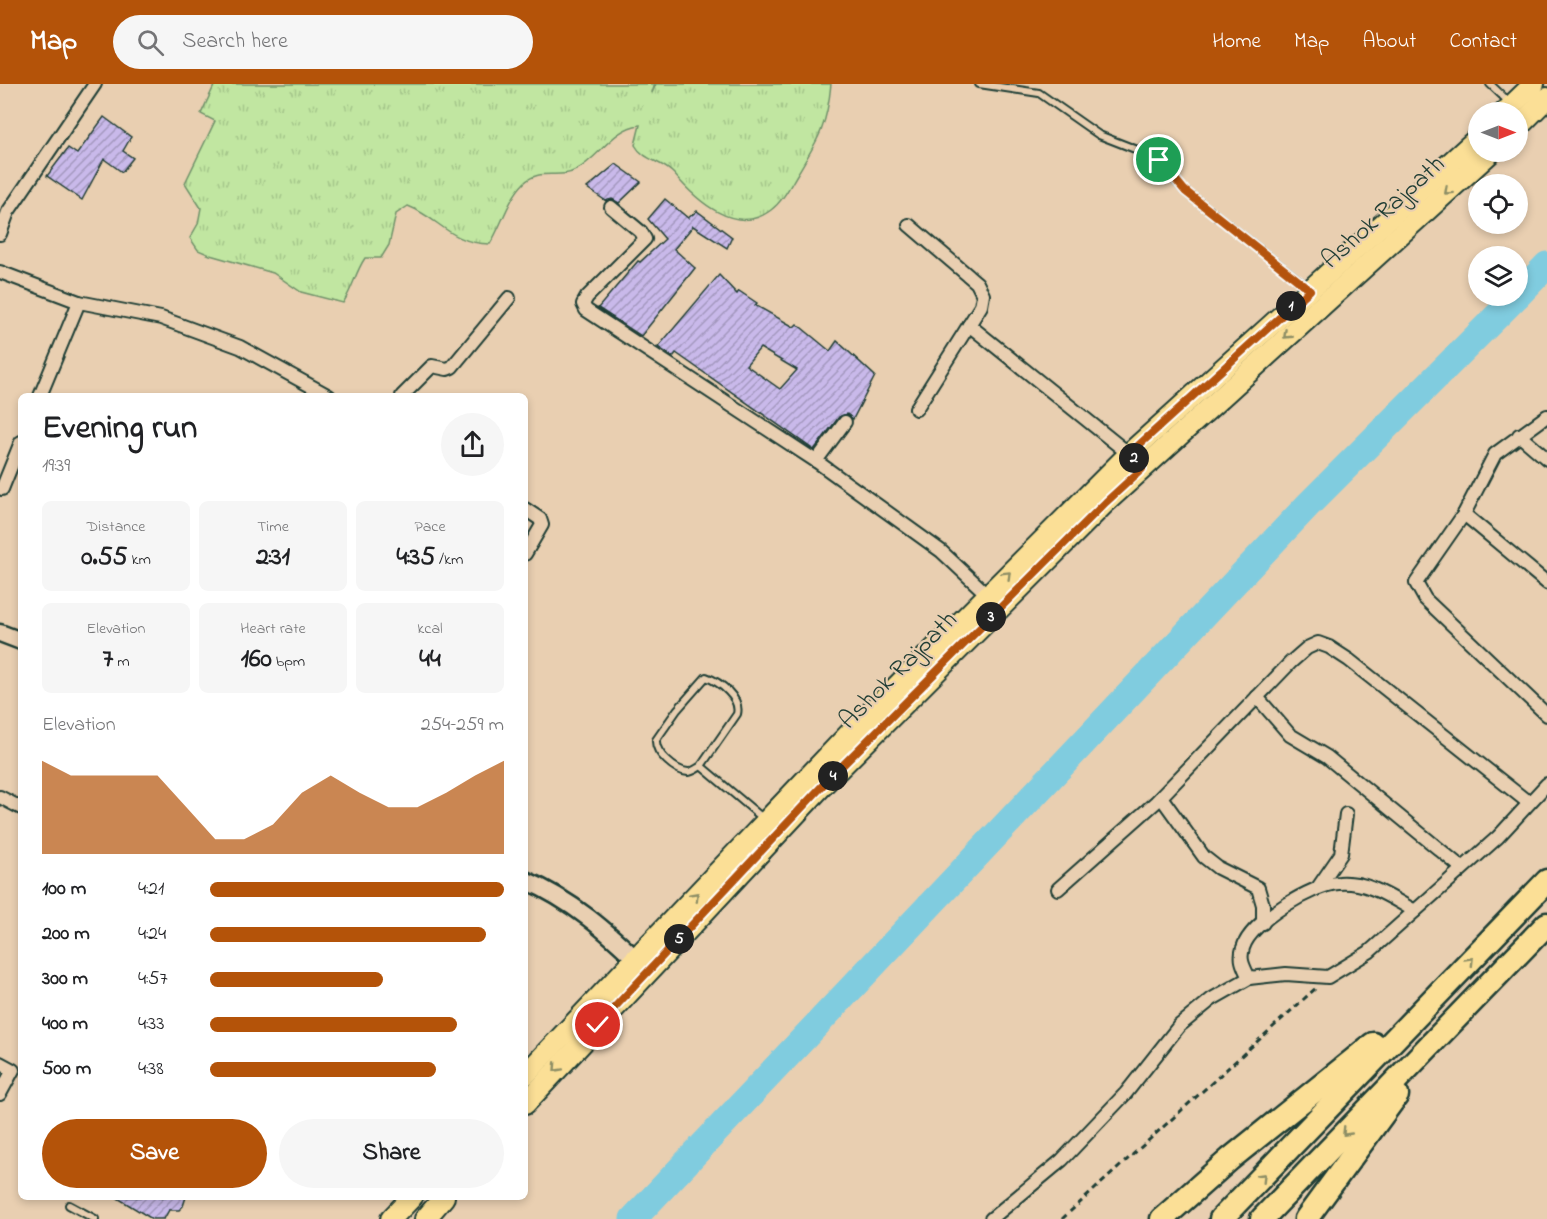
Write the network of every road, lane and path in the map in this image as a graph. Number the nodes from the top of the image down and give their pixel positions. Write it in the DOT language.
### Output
graph roads {
  1 [pos="95,84"];
  2 [pos="979,84"];
  3 [pos="1490,84"];
  4 [pos="1534,84"];
  5 [pos="1547,98"];
  6 [pos="1504,102"];
  7 [pos="1523,102"];
  8 [pos="1528,109"];
  9 [pos="1468,147"];
  10 [pos="1480,162"];
  11 [pos="611,207"];
  12 [pos="4,211"];
  13 [pos="909,225"];
  14 [pos="0,234"];
  15 [pos="0,272"];
  16 [pos="1310,290"];
  17 [pos="508,298"];
  18 [pos="79,302"];
  19 [pos="969,325"];
  20 [pos="41,393"];
  21 [pos="323,393"];
  22 [pos="405,393"];
  23 [pos="916,409"];
  24 [pos="1547,416"];
  25 [pos="845,422"];
  26 [pos="1519,435"];
  27 [pos="18,449"];
  28 [pos="1547,459"];
  29 [pos="816,461"];
  30 [pos="1136,461"];
  31 [pos="2,489"];
  32 [pos="528,511"];
  33 [pos="1464,514"];
  34 [pos="528,549"];
  35 [pos="1547,583"];
  36 [pos="994,601"];
  37 [pos="0,633"];
  38 [pos="18,640"];
  39 [pos="1257,697"];
  40 [pos="1547,715"];
  41 [pos="701,766"];
  42 [pos="1547,784"];
  43 [pos="0,797"];
  44 [pos="1161,797"];
  45 [pos="1529,803"];
  46 [pos="18,806"];
  47 [pos="1346,814"];
  48 [pos="772,827"];
  49 [pos="1462,868"];
  50 [pos="528,881"];
  51 [pos="1547,881"];
  52 [pos="1319,886"];
  53 [pos="1058,889"];
  54 [pos="1415,911"];
  55 [pos="1263,923"];
  56 [pos="1547,924"];
  57 [pos="642,965"];
  58 [pos="1249,978"];
  59 [pos="1328,978"];
  60 [pos="1448,983"];
  61 [pos="1446,1029"];
  62 [pos="0,1063"];
  63 [pos="17,1072"];
  64 [pos="528,1072"];
  65 [pos="0,1094"];
  66 [pos="528,1100"];
  67 [pos="409,1200"];
  68 [pos="441,1200"];
  69 [pos="69,1205"];
  70 [pos="95,1219"];
  71 [pos="391,1219"];
  72 [pos="425,1219"];
  73 [pos="991,1219"];
  74 [pos="1062,1219"];
  75 [pos="1162,1219"];
  76 [pos="1221,1219"];
  77 [pos="1262,1219"];
  78 [pos="1306,1219"];
  1 -- 12 [label="street"];
  2 -- 16 [label="lane"];
  3 -- 6 [label="lane"];
  4 -- 7 [label="main road"];
  5 -- 8 [label="main road"];
  9 -- 16 [label="main road, Ashok Rajpath"];
  10 -- 30 [label="main road, Ashok Rajpath, one-way"];
  11 -- 29 [label="street"];
  12 -- 14 [label="street"];
  13 -- 19 [label="street"];
  15 -- 18 [label="street"];
  16 -- 30 [label="main road, Ashok Rajpath"];
  17 -- 22 [label="street"];
  18 -- 20 [label="street"];
  18 -- 21 [label="street"];
  19 -- 23 [label="street"];
  19 -- 30 [label="street"];
  24 -- 26 [label="street"];
  25 -- 29 [label="street"];
  26 -- 28 [label="street"];
  26 -- 33 [label="street"];
  27 -- 31 [label="street"];
  29 -- 36 [label="street"];
  30 -- 36 [label="main road, Ashok Rajpath"];
  32 -- 34 [label="street"];
  33 -- 35 [label="street"];
  33 -- 40 [label="street"];
  36 -- 48 [label="main road, Ashok Rajpath"];
  37 -- 38 [label="street"];
  39 -- 44 [label="street"];
  39 -- 45 [label="street"];
  39 -- 49 [label="street"];
  41 -- 41 [label="lane"];
  41 -- 48 [label="lane"];
  42 -- 45 [label="street"];
  43 -- 46 [label="street"];
  44 -- 53 [label="street"];
  44 -- 55 [label="street"];
  45 -- 49 [label="street"];
  47 -- 52 [label="street"];
  48 -- 57 [label="main road, Ashok Rajpath"];
  49 -- 54 [label="street"];
  50 -- 57 [label="street"];
  60 -- 51 [label="highway, one-way"];
  52 -- 54 [label="street"];
  52 -- 55 [label="street"];
  54 -- 59 [label="street"];
  55 -- 58 [label="street"];
  56 -- 61 [label="highway"];
  57 -- 64 [label="main road, Ashok Rajpath"];
  57 -- 66 [label="main road, Ashok Rajpath, one-way"];
  58 -- 59 [label="street"];
  58 -- 73 [label="street"];
  59 -- 74 [label="path"];
  60 -- 75 [label="highway"];
  76 -- 60 [label="highway, one-way"];
  61 -- 77 [label="highway, one-way"];
  61 -- 78 [label="highway"];
  62 -- 63 [label="street"];
  63 -- 65 [label="street"];
  67 -- 71 [label="main road"];
  68 -- 72 [label="main road"];
  69 -- 70 [label="lane"];
}
